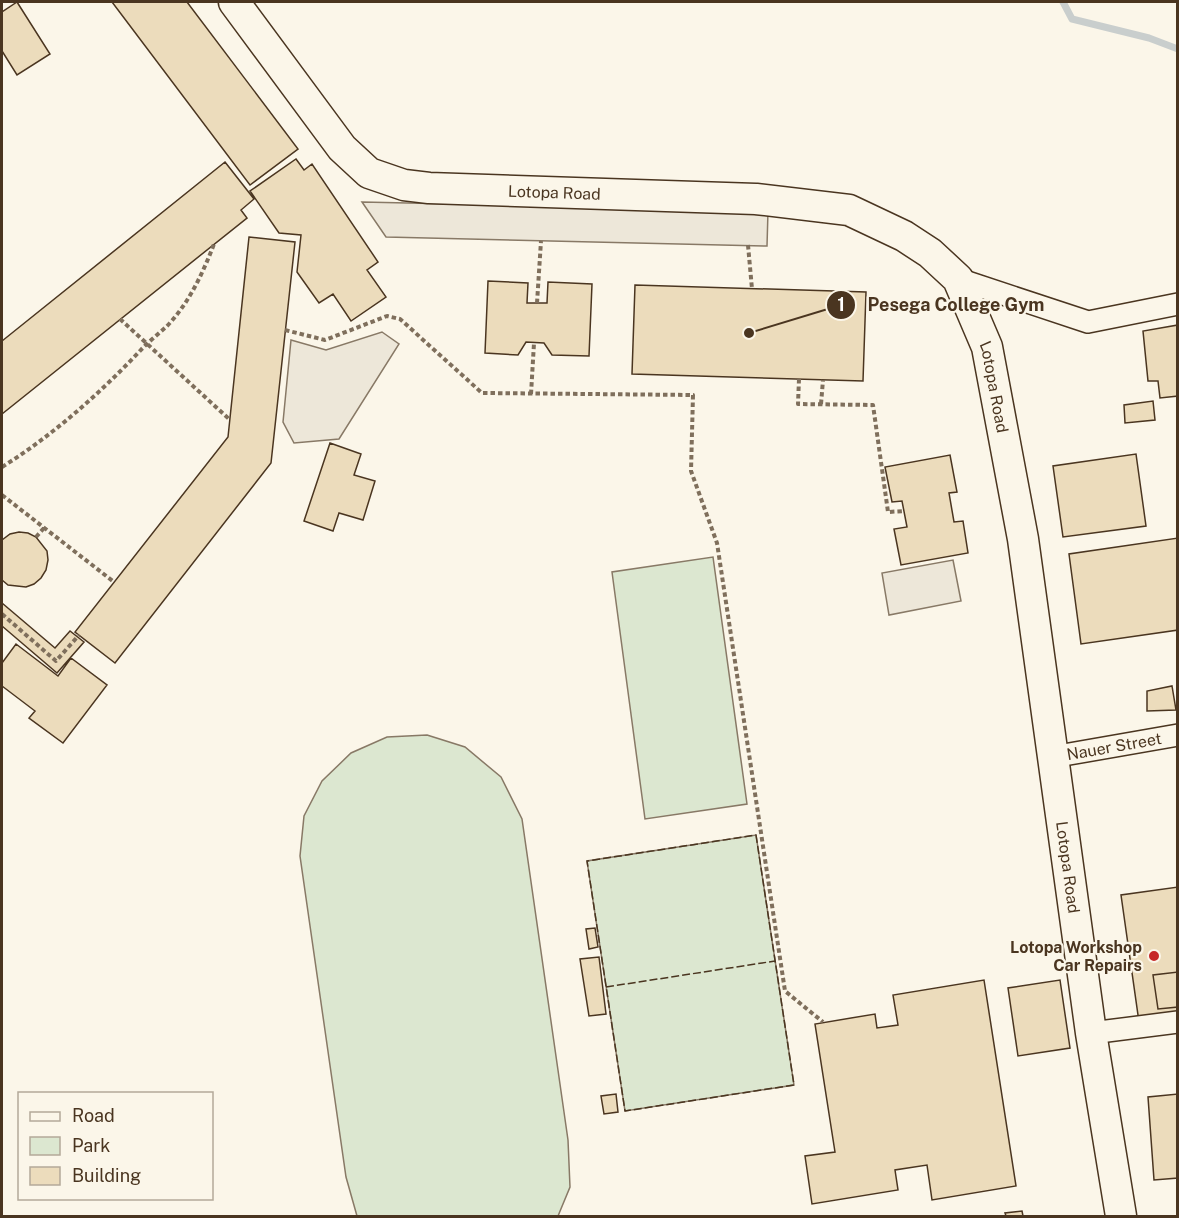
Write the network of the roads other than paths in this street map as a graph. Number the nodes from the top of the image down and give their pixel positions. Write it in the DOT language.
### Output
graph roads {
  1 [pos="234,2"];
  2 [pos="958,279"];
  3 [pos="1178,304"];
  4 [pos="1178,735"];
  5 [pos="1052,757"];
  6 [pos="1178,1022"];
  7 [pos="1091,1033"];
  8 [pos="1121,1216"];
  1 -- 2 [label="street, Lotopa Road"];
  2 -- 3 [label="street"];
  2 -- 5 [label="street, Lotopa Road"];
  4 -- 5 [label="street, Nauer Street"];
  5 -- 7 [label="street, Lotopa Road"];
  6 -- 7 [label="street"];
  7 -- 8 [label="street, Lotopa Road"];
}
